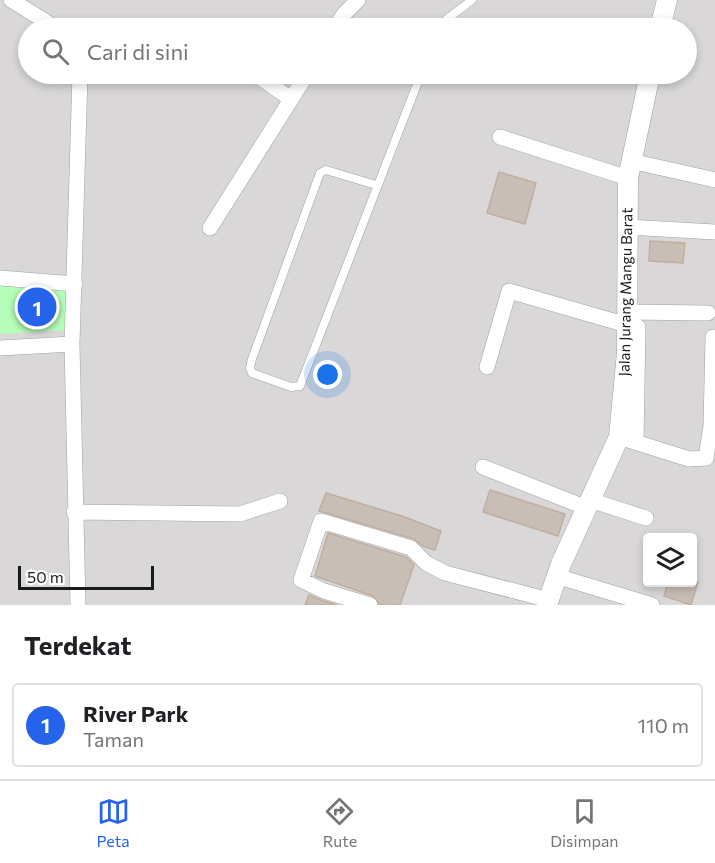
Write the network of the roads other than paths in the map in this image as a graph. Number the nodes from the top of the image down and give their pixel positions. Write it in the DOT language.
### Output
graph roads {
  1 [pos="11,0"];
  2 [pos="472,0"];
  3 [pos="666,0"];
  4 [pos="354,1"];
  5 [pos="40,18"];
  6 [pos="342,18"];
  7 [pos="448,18"];
  8 [pos="662,18"];
  9 [pos="80,84"];
  10 [pos="269,84"];
  11 [pos="301,84"];
  12 [pos="418,84"];
  13 [pos="648,84"];
  14 [pos="291,99"];
  15 [pos="500,137"];
  16 [pos="630,169"];
  17 [pos="715,180"];
  18 [pos="376,185"];
  19 [pos="627,227"];
  20 [pos="210,228"];
  21 [pos="715,232"];
  22 [pos="0,278"];
  23 [pos="75,284"];
  24 [pos="708,313"];
  25 [pos="631,321"];
  26 [pos="713,337"];
  27 [pos="72,344"];
  28 [pos="0,348"];
  29 [pos="487,367"];
  30 [pos="628,439"];
  31 [pos="483,467"];
  32 [pos="280,501"];
  33 [pos="588,504"];
  34 [pos="74,512"];
  35 [pos="646,518"];
  36 [pos="556,576"];
  37 [pos="548,602"];
  38 [pos="78,605"];
  39 [pos="370,605"];
  40 [pos="652,605"];
  1 -- 5 [label="street"];
  2 -- 7 [label="lane"];
  3 -- 8 [label="street"];
  4 -- 6 [label="street"];
  9 -- 23 [label="street"];
  10 -- 14 [label="street"];
  11 -- 14 [label="street"];
  12 -- 18 [label="lane"];
  13 -- 16 [label="street, Jalan Jurang Mangu Barat"];
  14 -- 20 [label="street"];
  15 -- 16 [label="street"];
  16 -- 17 [label="street"];
  16 -- 19 [label="street, Jalan Jurang Mangu Barat"];
  18 -- 18 [label="lane"];
  19 -- 21 [label="street"];
  19 -- 25 [label="street, Jalan Jurang Mangu Barat"];
  22 -- 23 [label="street"];
  23 -- 27 [label="street"];
  24 -- 25 [label="street"];
  25 -- 29 [label="street"];
  25 -- 30 [label="street, Jalan Jurang Mangu Barat"];
  26 -- 30 [label="street"];
  27 -- 28 [label="street"];
  27 -- 34 [label="street"];
  30 -- 33 [label="street, Jalan Jurang Mangu Barat"];
  31 -- 33 [label="street"];
  32 -- 34 [label="street"];
  33 -- 35 [label="street"];
  33 -- 36 [label="street, Jalan Jurang Mangu Barat"];
  34 -- 38 [label="street"];
  36 -- 37 [label="street, Jalan Jurang Mangu Barat"];
  36 -- 40 [label="street"];
  37 -- 39 [label="street"];
}
